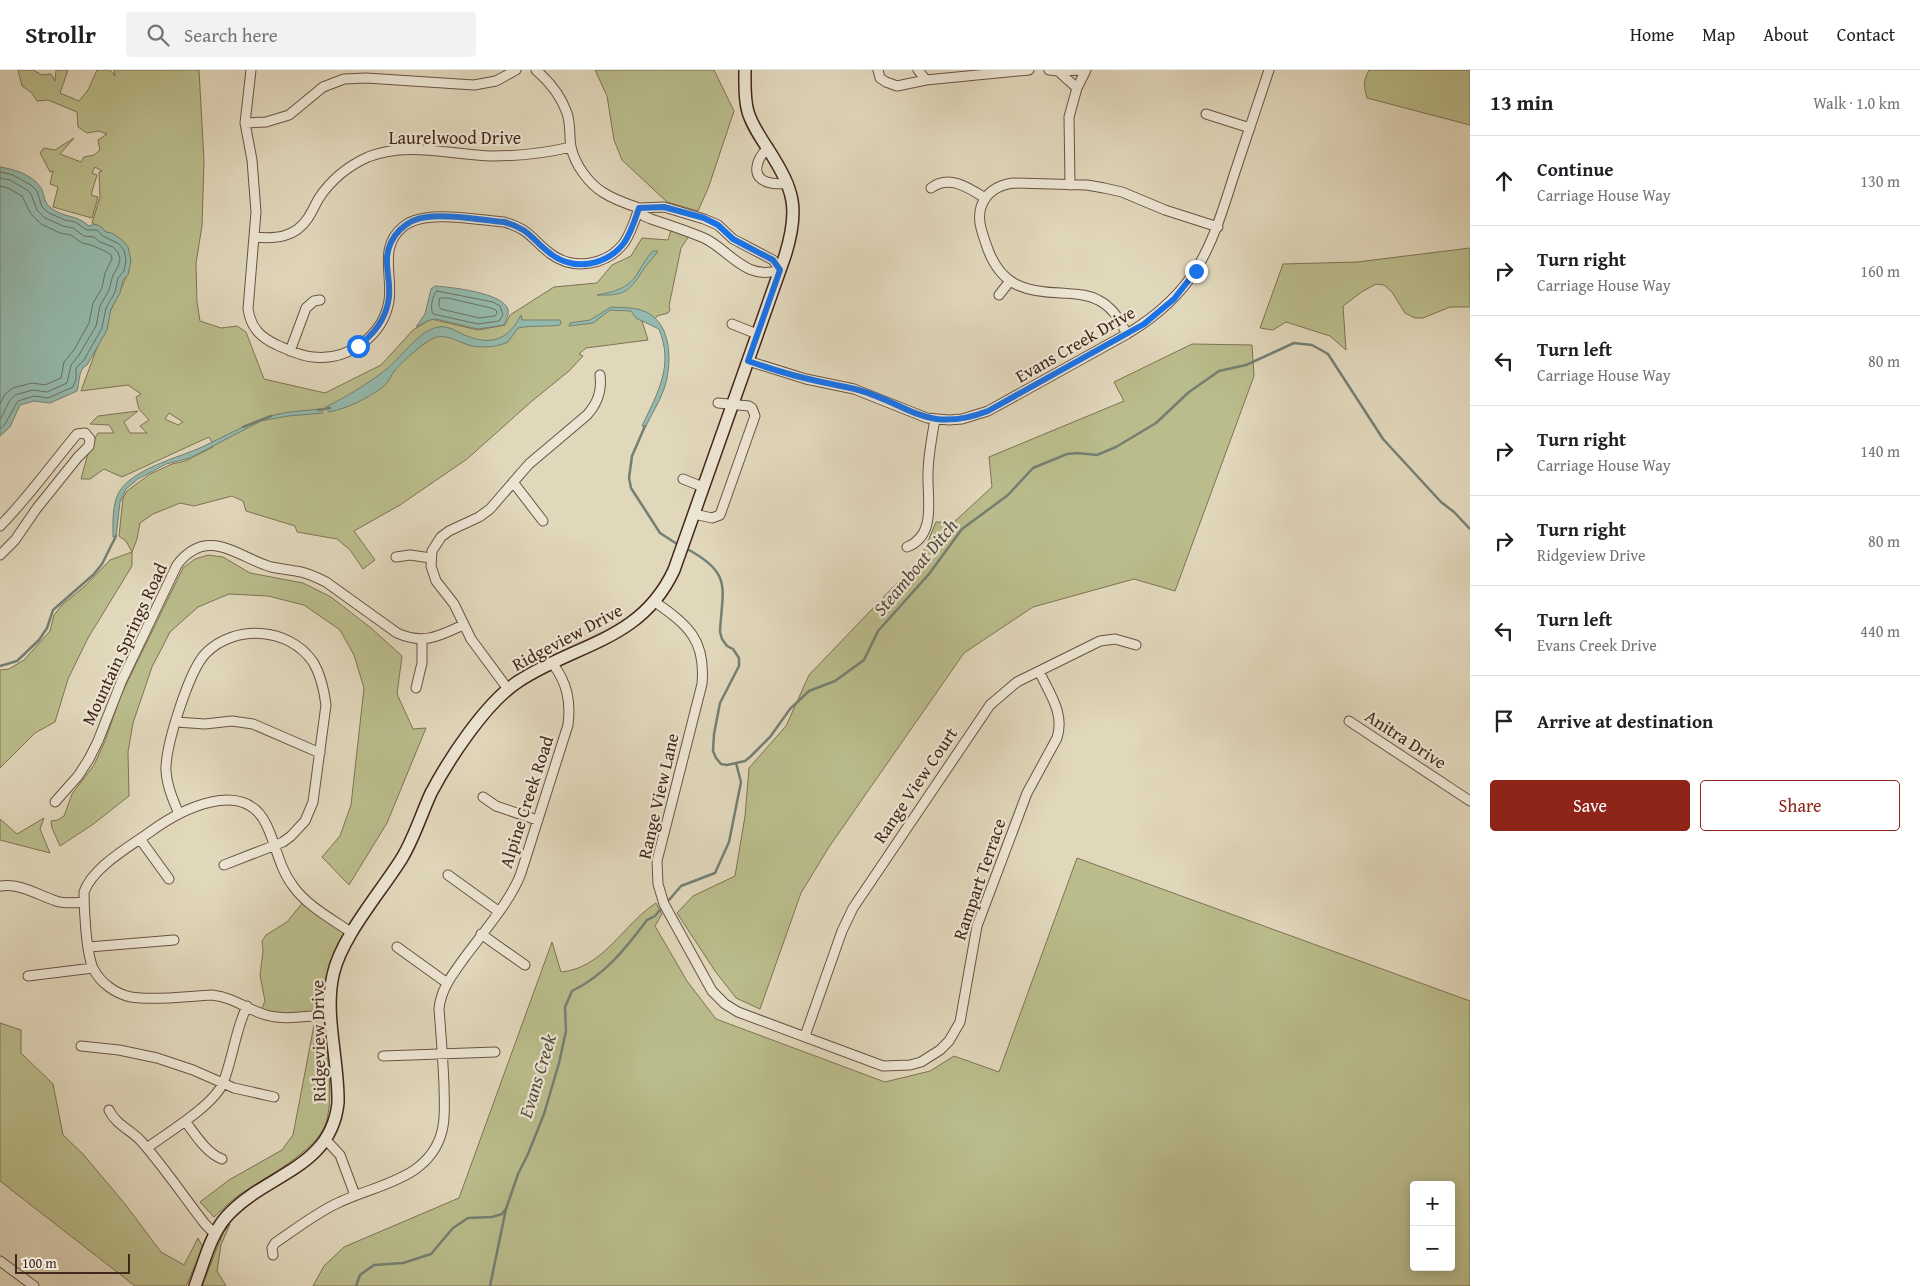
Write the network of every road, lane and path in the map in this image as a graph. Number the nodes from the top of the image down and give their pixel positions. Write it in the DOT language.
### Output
graph roads {
  1 [pos="251,70"];
  2 [pos="516,70"];
  3 [pos="536,70"];
  4 [pos="745,70"];
  5 [pos="878,70"];
  6 [pos="918,70"];
  7 [pos="1029,70"];
  8 [pos="1086,70"];
  9 [pos="1269,70"];
  10 [pos="1053,71"];
  11 [pos="989,72"];
  12 [pos="926,80"];
  13 [pos="1078,88"];
  14 [pos="1206,114"];
  15 [pos="245,123"];
  16 [pos="1250,128"];
  17 [pos="571,147"];
  18 [pos="768,148"];
  19 [pos="788,183"];
  20 [pos="1070,185"];
  21 [pos="931,188"];
  22 [pos="985,198"];
  23 [pos="639,208"];
  24 [pos="696,216"];
  25 [pos="1218,227"];
  26 [pos="691,233"];
  27 [pos="254,237"];
  28 [pos="733,239"];
  29 [pos="724,253"];
  30 [pos="780,270"];
  31 [pos="1010,281"];
  32 [pos="999,295"];
  33 [pos="320,300"];
  34 [pos="732,324"];
  35 [pos="757,334"];
  36 [pos="1127,334"];
  37 [pos="290,351"];
  38 [pos="748,361"];
  39 [pos="600,375"];
  40 [pos="718,403"];
  41 [pos="732,405"];
  42 [pos="935,419"];
  43 [pos="683,479"];
  44 [pos="513,482"];
  45 [pos="703,487"];
  46 [pos="694,514"];
  47 [pos="543,521"];
  48 [pos="0,526"];
  49 [pos="907,547"];
  50 [pos="0,555"];
  51 [pos="396,557"];
  52 [pos="431,558"];
  53 [pos="655,602"];
  54 [pos="463,625"];
  55 [pos="422,639"];
  56 [pos="1136,645"];
  57 [pos="552,664"];
  58 [pos="1039,671"];
  59 [pos="416,688"];
  60 [pos="508,689"];
  61 [pos="1348,721"];
  62 [pos="176,722"];
  63 [pos="320,753"];
  64 [pos="483,797"];
  65 [pos="1470,801"];
  66 [pos="55,802"];
  67 [pos="179,814"];
  68 [pos="537,820"];
  69 [pos="140,839"];
  70 [pos="274,846"];
  71 [pos="224,865"];
  72 [pos="448,875"];
  73 [pos="169,879"];
  74 [pos="1,886"];
  75 [pos="84,902"];
  76 [pos="498,911"];
  77 [pos="352,933"];
  78 [pos="481,934"];
  79 [pos="174,940"];
  80 [pos="89,947"];
  81 [pos="397,947"];
  82 [pos="525,965"];
  83 [pos="93,968"];
  84 [pos="28,976"];
  85 [pos="447,982"];
  86 [pos="247,1006"];
  87 [pos="332,1016"];
  88 [pos="805,1036"];
  89 [pos="81,1046"];
  90 [pos="495,1052"];
  91 [pos="442,1054"];
  92 [pos="383,1056"];
  93 [pos="223,1083"];
  94 [pos="274,1097"];
  95 [pos="109,1110"];
  96 [pos="185,1121"];
  97 [pos="326,1140"];
  98 [pos="147,1148"];
  99 [pos="222,1159"];
  100 [pos="355,1195"];
  101 [pos="215,1234"];
  102 [pos="273,1255"];
  103 [pos="0,1261"];
  104 [pos="34,1286"];
  105 [pos="195,1286"];
  1 -- 15 [label="street"];
  2 -- 15 [label="street"];
  3 -- 17 [label="street"];
  4 -- 18 [label="street, Ridgeview Drive"];
  5 -- 12 [label="street"];
  6 -- 12 [label="street"];
  7 -- 11 [label="street"];
  8 -- 10 [label="street"];
  8 -- 13 [label="street"];
  9 -- 16 [label="street, Evans Creek Drive"];
  10 -- 13 [label="street"];
  11 -- 12 [label="street"];
  13 -- 20 [label="street"];
  14 -- 16 [label="street"];
  15 -- 27 [label="street"];
  16 -- 25 [label="street, Evans Creek Drive"];
  17 -- 23 [label="street"];
  17 -- 27 [label="street, Laurelwood Drive"];
  18 -- 19 [label="street, Ridgeview Drive"];
  18 -- 19 [label="street"];
  19 -- 30 [label="street, Ridgeview Drive"];
  20 -- 22 [label="street"];
  20 -- 25 [label="street"];
  21 -- 22 [label="street"];
  22 -- 31 [label="street"];
  23 -- 24 [label="street"];
  23 -- 26 [label="street"];
  23 -- 37 [label="street"];
  24 -- 26 [label="street"];
  24 -- 28 [label="street"];
  25 -- 36 [label="street, Evans Creek Drive"];
  26 -- 29 [label="street"];
  27 -- 37 [label="street"];
  28 -- 29 [label="street"];
  28 -- 30 [label="street"];
  29 -- 30 [label="street"];
  30 -- 35 [label="street, Ridgeview Drive"];
  31 -- 32 [label="street"];
  31 -- 36 [label="street"];
  33 -- 37 [label="street"];
  34 -- 35 [label="street"];
  35 -- 38 [label="street, Ridgeview Drive"];
  36 -- 42 [label="street, Evans Creek Drive"];
  38 -- 41 [label="street, Ridgeview Drive"];
  38 -- 42 [label="street, Evans Creek Drive"];
  39 -- 44 [label="street"];
  40 -- 41 [label="street"];
  41 -- 45 [label="street, Ridgeview Drive"];
  41 -- 46 [label="street"];
  42 -- 49 [label="street"];
  43 -- 45 [label="street"];
  44 -- 47 [label="street"];
  44 -- 52 [label="street"];
  45 -- 46 [label="street, Ridgeview Drive"];
  46 -- 53 [label="street, Ridgeview Drive"];
  48 -- 50 [label="street"];
  51 -- 52 [label="street"];
  52 -- 54 [label="street"];
  53 -- 57 [label="street, Ridgeview Drive"];
  53 -- 88 [label="street, Range View Lane"];
  54 -- 55 [label="street, Mountain Springs Road"];
  54 -- 60 [label="street"];
  55 -- 59 [label="street"];
  55 -- 66 [label="street, Mountain Springs Road"];
  56 -- 58 [label="street, Range View Court"];
  57 -- 60 [label="street, Ridgeview Drive"];
  57 -- 68 [label="street, Alpine Creek Road"];
  58 -- 88 [label="street, Range View Court"];
  58 -- 88 [label="street, Rampart Terrace"];
  60 -- 77 [label="street, Ridgeview Drive"];
  61 -- 65 [label="street, Anitra Drive"];
  62 -- 63 [label="street"];
  62 -- 63 [label="street"];
  62 -- 67 [label="street"];
  63 -- 70 [label="street"];
  64 -- 68 [label="street"];
  67 -- 69 [label="street"];
  67 -- 70 [label="street"];
  68 -- 76 [label="street, Alpine Creek Road"];
  69 -- 73 [label="street"];
  69 -- 75 [label="street"];
  70 -- 71 [label="street"];
  70 -- 77 [label="street"];
  72 -- 76 [label="street"];
  74 -- 75 [label="street"];
  75 -- 80 [label="street"];
  76 -- 78 [label="street, Alpine Creek Road"];
  77 -- 87 [label="street, Ridgeview Drive"];
  78 -- 82 [label="street"];
  78 -- 85 [label="street, Alpine Creek Road"];
  79 -- 80 [label="street"];
  80 -- 83 [label="street"];
  81 -- 85 [label="street"];
  83 -- 84 [label="street"];
  83 -- 86 [label="street"];
  85 -- 91 [label="street, Alpine Creek Road"];
  86 -- 87 [label="street"];
  86 -- 93 [label="street"];
  87 -- 97 [label="street, Ridgeview Drive"];
  89 -- 93 [label="street"];
  90 -- 91 [label="street"];
  91 -- 92 [label="street"];
  91 -- 100 [label="street, Alpine Creek Road"];
  93 -- 94 [label="street"];
  93 -- 96 [label="street"];
  95 -- 98 [label="street"];
  96 -- 98 [label="street"];
  96 -- 99 [label="street"];
  97 -- 100 [label="street"];
  97 -- 101 [label="street, Ridgeview Drive"];
  98 -- 101 [label="street"];
  100 -- 102 [label="street, Alpine Creek Road"];
  101 -- 105 [label="street, Ridgeview Drive"];
  103 -- 104 [label="street"];
}
